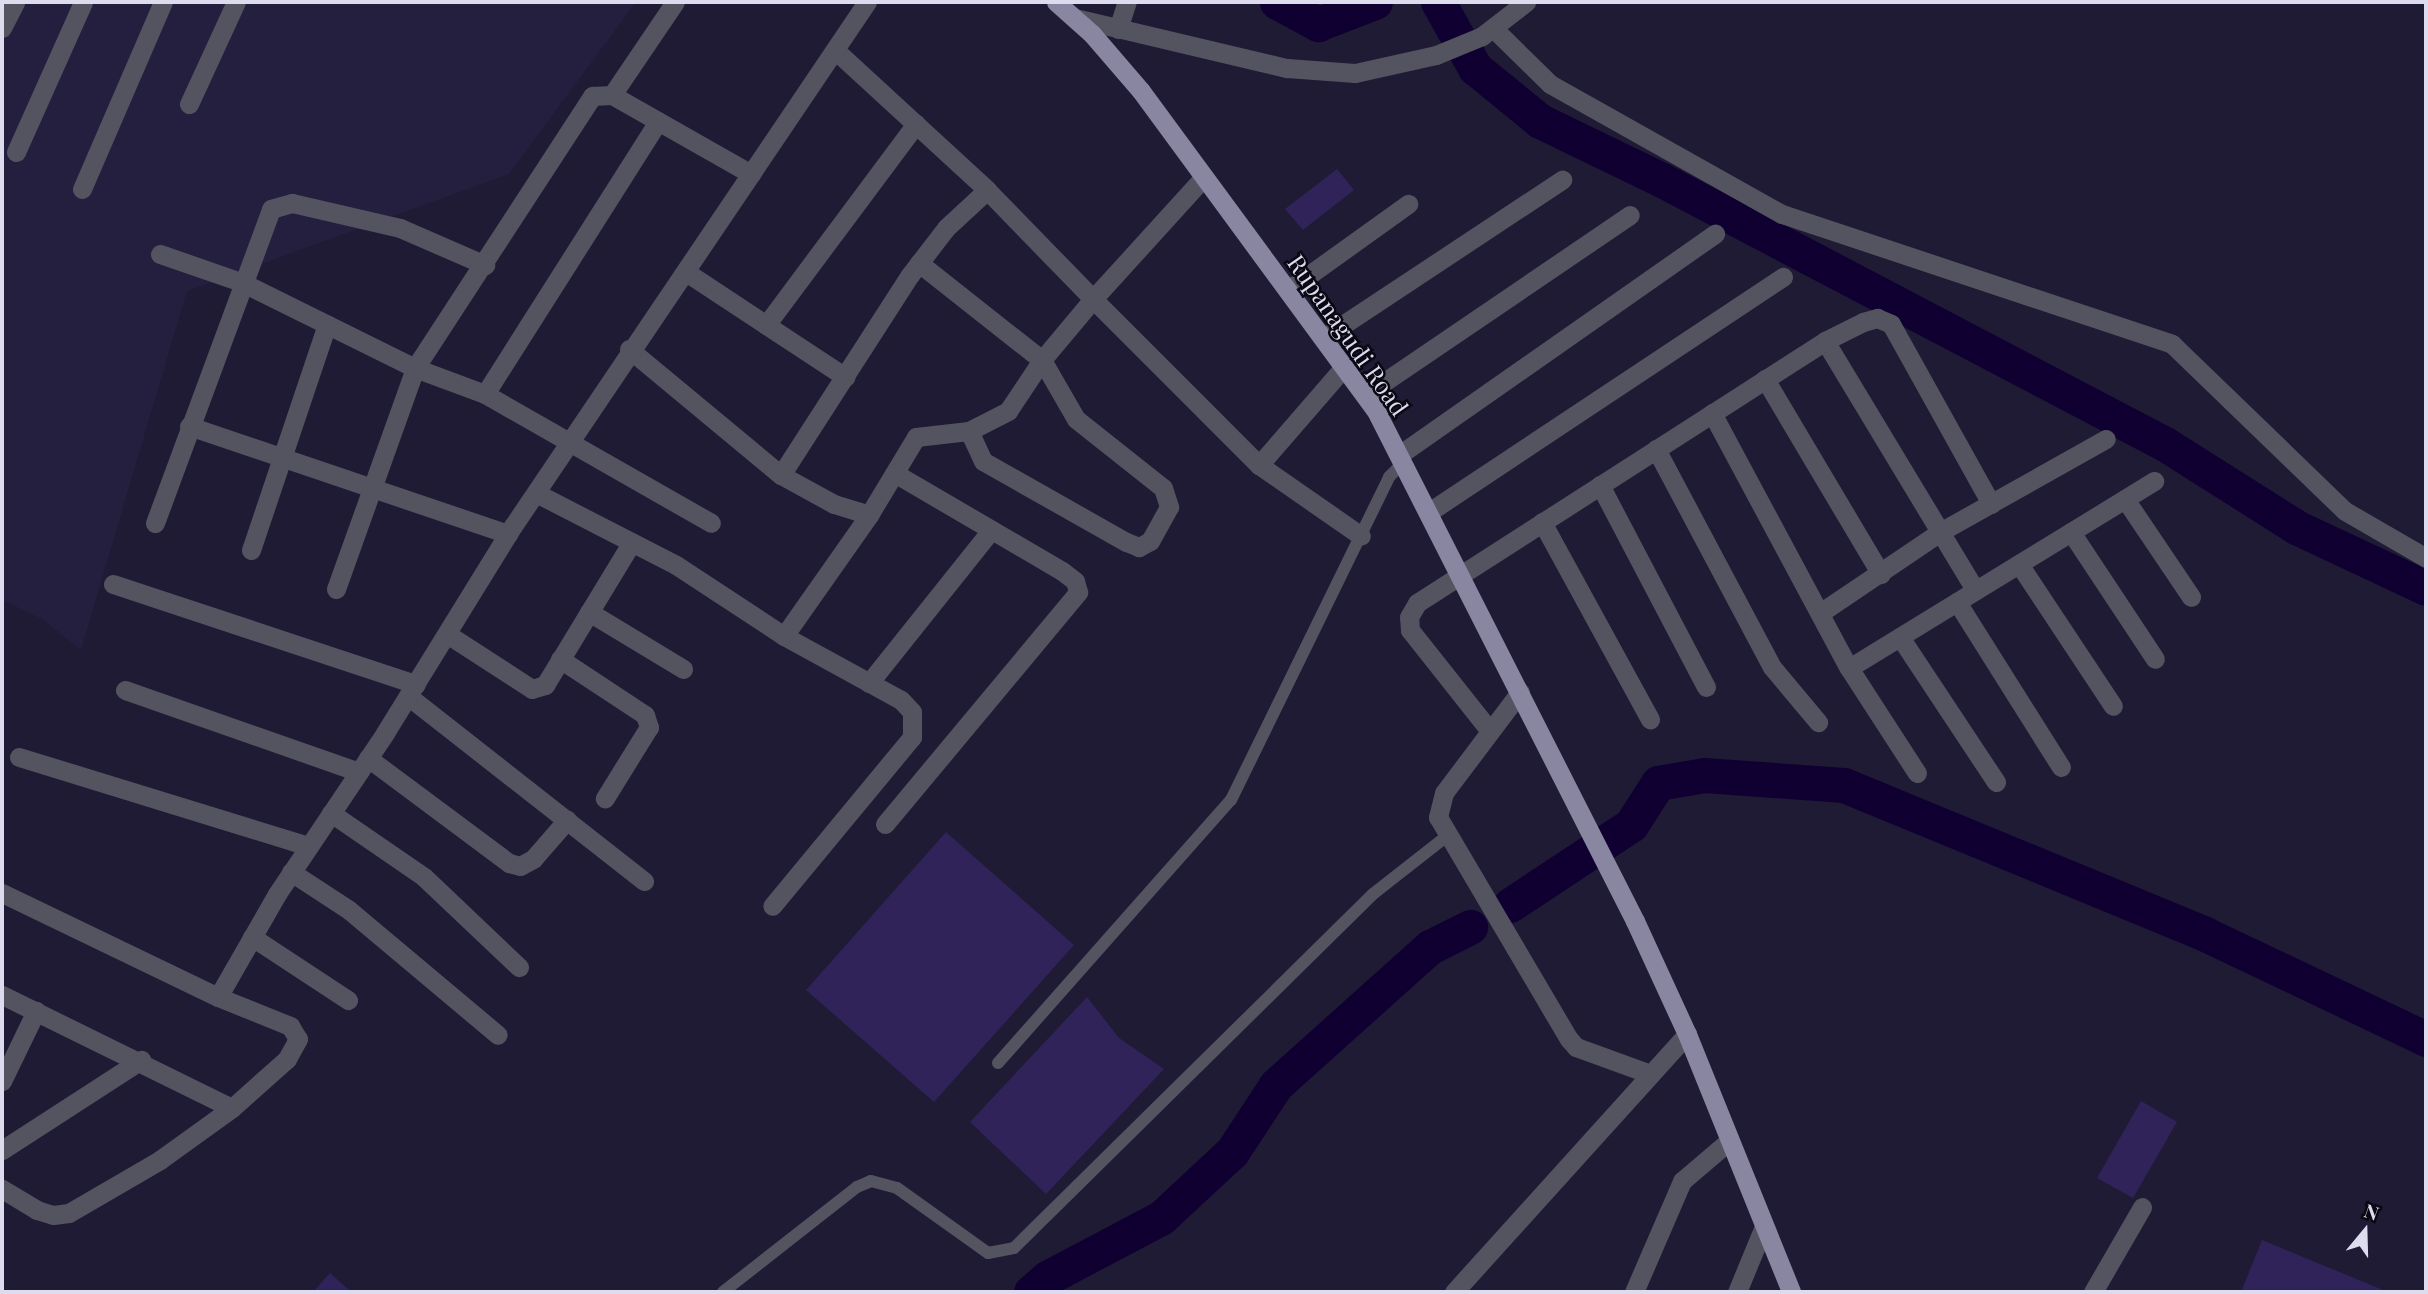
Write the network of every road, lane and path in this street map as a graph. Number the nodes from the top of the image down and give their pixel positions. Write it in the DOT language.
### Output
graph roads {
  1 [pos="15,2"];
  2 [pos="83,2"];
  3 [pos="163,2"];
  4 [pos="236,2"];
  5 [pos="675,2"];
  6 [pos="867,2"];
  7 [pos="1056,2"];
  8 [pos="1127,2"];
  9 [pos="1526,2"];
  10 [pos="1074,18"];
  11 [pos="2,28"];
  12 [pos="1118,29"];
  13 [pos="1488,32"];
  14 [pos="835,50"];
  15 [pos="612,95"];
  16 [pos="189,103"];
  17 [pos="658,121"];
  18 [pos="916,124"];
  19 [pos="16,152"];
  20 [pos="751,174"];
  21 [pos="1204,177"];
  22 [pos="1562,180"];
  23 [pos="82,189"];
  24 [pos="986,190"];
  25 [pos="1408,205"];
  26 [pos="1630,215"];
  27 [pos="1715,234"];
  28 [pos="160,254"];
  29 [pos="919,263"];
  30 [pos="485,265"];
  31 [pos="686,272"];
  32 [pos="1783,277"];
  33 [pos="241,282"];
  34 [pos="1288,290"];
  35 [pos="1093,299"];
  36 [pos="327,324"];
  37 [pos="766,325"];
  38 [pos="1323,338"];
  39 [pos="1825,341"];
  40 [pos="629,349"];
  41 [pos="1042,360"];
  42 [pos="1344,367"];
  43 [pos="415,368"];
  44 [pos="845,377"];
  45 [pos="1765,379"];
  46 [pos="485,394"];
  47 [pos="1365,395"];
  48 [pos="1712,413"];
  49 [pos="189,426"];
  50 [pos="968,431"];
  51 [pos="571,439"];
  52 [pos="2106,439"];
  53 [pos="1656,449"];
  54 [pos="1401,459"];
  55 [pos="281,460"];
  56 [pos="1259,465"];
  57 [pos="894,473"];
  58 [pos="781,475"];
  59 [pos="2154,481"];
  60 [pos="1600,485"];
  61 [pos="369,489"];
  62 [pos="536,493"];
  63 [pos="2125,499"];
  64 [pos="1991,504"];
  65 [pos="1429,512"];
  66 [pos="869,515"];
  67 [pos="1542,522"];
  68 [pos="155,523"];
  69 [pos="710,523"];
  70 [pos="991,530"];
  71 [pos="1940,532"];
  72 [pos="2071,532"];
  73 [pos="509,534"];
  74 [pos="1361,536"];
  75 [pos="632,542"];
  76 [pos="251,550"];
  77 [pos="2426,558"];
  78 [pos="2019,564"];
  79 [pos="1461,573"];
  80 [pos="1881,574"];
  81 [pos="113,584"];
  82 [pos="336,589"];
  83 [pos="1975,590"];
  84 [pos="2191,597"];
  85 [pos="1957,602"];
  86 [pos="589,612"];
  87 [pos="1820,613"];
  88 [pos="447,634"];
  89 [pos="784,636"];
  90 [pos="1900,637"];
  91 [pos="560,659"];
  92 [pos="2155,659"];
  93 [pos="1849,668"];
  94 [pos="683,669"];
  95 [pos="869,683"];
  96 [pos="1706,687"];
  97 [pos="125,690"];
  98 [pos="412,690"];
  99 [pos="1520,692"];
  100 [pos="2113,706"];
  101 [pos="1650,719"];
  102 [pos="1818,722"];
  103 [pos="1490,731"];
  104 [pos="19,757"];
  105 [pos="363,765"];
  106 [pos="2061,767"];
  107 [pos="1917,774"];
  108 [pos="1996,782"];
  109 [pos="605,798"];
  110 [pos="331,813"];
  111 [pos="566,820"];
  112 [pos="885,824"];
  113 [pos="1447,836"];
  114 [pos="309,846"];
  115 [pos="292,872"];
  116 [pos="644,881"];
  117 [pos="2,893"];
  118 [pos="772,906"];
  119 [pos="252,937"];
  120 [pos="519,967"];
  121 [pos="2,995"];
  122 [pos="218,997"];
  123 [pos="348,1000"];
  124 [pos="36,1011"];
  125 [pos="1687,1034"];
  126 [pos="498,1035"];
  127 [pos="141,1060"];
  128 [pos="998,1063"];
  129 [pos="1650,1074"];
  130 [pos="2,1081"];
  131 [pos="232,1108"];
  132 [pos="1729,1141"];
  133 [pos="2,1150"];
  134 [pos="2,1189"];
  135 [pos="2142,1207"];
  136 [pos="1763,1229"];
  137 [pos="723,1292"];
  138 [pos="1454,1292"];
  139 [pos="1634,1292"];
  140 [pos="1737,1292"];
  141 [pos="1791,1292"];
  142 [pos="2093,1292"];
  1 -- 11 [label="street"];
  2 -- 19 [label="street"];
  3 -- 23 [label="street"];
  4 -- 16 [label="street"];
  5 -- 15 [label="street"];
  6 -- 14 [label="street"];
  7 -- 10 [label="main road, Rupanagudi Road"];
  8 -- 12 [label="street"];
  9 -- 13 [label="street"];
  10 -- 12 [label="street"];
  10 -- 21 [label="main road, Rupanagudi Road"];
  12 -- 13 [label="street"];
  13 -- 77 [label="street"];
  14 -- 18 [label="street"];
  14 -- 20 [label="street"];
  15 -- 17 [label="street"];
  15 -- 30 [label="street"];
  17 -- 20 [label="street"];
  17 -- 46 [label="street"];
  18 -- 24 [label="street"];
  18 -- 37 [label="street"];
  20 -- 31 [label="street"];
  21 -- 34 [label="main road, Rupanagudi Road"];
  21 -- 35 [label="street"];
  22 -- 38 [label="street"];
  24 -- 29 [label="street"];
  24 -- 35 [label="street"];
  25 -- 34 [label="street"];
  26 -- 47 [label="street"];
  27 -- 54 [label="street"];
  28 -- 33 [label="street"];
  29 -- 41 [label="street"];
  29 -- 44 [label="street"];
  30 -- 33 [label="street"];
  30 -- 43 [label="street"];
  31 -- 37 [label="street"];
  31 -- 40 [label="street"];
  32 -- 65 [label="street"];
  33 -- 36 [label="street"];
  33 -- 49 [label="street"];
  34 -- 38 [label="main road, Rupanagudi Road"];
  35 -- 41 [label="street"];
  35 -- 56 [label="street"];
  36 -- 43 [label="street"];
  36 -- 55 [label="street"];
  37 -- 44 [label="street"];
  38 -- 42 [label="main road, Rupanagudi Road"];
  39 -- 45 [label="street"];
  39 -- 64 [label="street"];
  39 -- 71 [label="street"];
  40 -- 51 [label="street"];
  40 -- 58 [label="street"];
  41 -- 50 [label="street"];
  41 -- 50 [label="street"];
  42 -- 47 [label="main road, Rupanagudi Road"];
  42 -- 56 [label="street"];
  43 -- 46 [label="street"];
  43 -- 61 [label="street"];
  44 -- 58 [label="street"];
  45 -- 48 [label="street"];
  45 -- 80 [label="street"];
  46 -- 51 [label="street"];
  47 -- 54 [label="main road, Rupanagudi Road"];
  48 -- 53 [label="street"];
  48 -- 87 [label="street"];
  49 -- 55 [label="street"];
  49 -- 68 [label="street"];
  50 -- 57 [label="street"];
  51 -- 62 [label="street"];
  51 -- 69 [label="street"];
  52 -- 64 [label="street"];
  53 -- 60 [label="street"];
  53 -- 102 [label="street"];
  54 -- 65 [label="main road, Rupanagudi Road"];
  54 -- 74 [label="lane"];
  55 -- 61 [label="street"];
  55 -- 76 [label="street"];
  56 -- 74 [label="street"];
  57 -- 66 [label="street"];
  57 -- 70 [label="street"];
  58 -- 66 [label="street"];
  59 -- 63 [label="street"];
  60 -- 67 [label="street"];
  60 -- 96 [label="street"];
  61 -- 73 [label="street"];
  61 -- 82 [label="street"];
  62 -- 73 [label="street"];
  62 -- 75 [label="street"];
  63 -- 72 [label="street"];
  63 -- 84 [label="street"];
  64 -- 71 [label="street"];
  65 -- 79 [label="main road, Rupanagudi Road"];
  66 -- 89 [label="street"];
  67 -- 79 [label="street"];
  67 -- 101 [label="street"];
  70 -- 95 [label="street"];
  70 -- 112 [label="street"];
  71 -- 80 [label="street"];
  71 -- 83 [label="street"];
  72 -- 78 [label="street"];
  72 -- 92 [label="street"];
  73 -- 88 [label="street"];
  74 -- 128 [label="lane"];
  75 -- 86 [label="street"];
  75 -- 89 [label="street"];
  78 -- 83 [label="street"];
  78 -- 100 [label="street"];
  79 -- 99 [label="main road, Rupanagudi Road"];
  79 -- 103 [label="street"];
  80 -- 87 [label="street"];
  81 -- 98 [label="street"];
  83 -- 85 [label="street"];
  85 -- 90 [label="street"];
  85 -- 106 [label="street"];
  86 -- 91 [label="street"];
  86 -- 94 [label="street"];
  87 -- 93 [label="street"];
  88 -- 91 [label="street"];
  88 -- 98 [label="street"];
  89 -- 95 [label="street"];
  90 -- 93 [label="street"];
  90 -- 108 [label="street"];
  91 -- 109 [label="street"];
  93 -- 107 [label="street"];
  95 -- 118 [label="street"];
  97 -- 105 [label="street"];
  98 -- 105 [label="street"];
  98 -- 111 [label="street"];
  99 -- 103 [label="street"];
  99 -- 125 [label="main road, Rupanagudi Road"];
  103 -- 113 [label="street"];
  104 -- 114 [label="street"];
  105 -- 110 [label="street"];
  105 -- 111 [label="street"];
  110 -- 114 [label="street"];
  110 -- 120 [label="street"];
  111 -- 116 [label="street"];
  113 -- 129 [label="street"];
  113 -- 137 [label="lane"];
  114 -- 115 [label="street"];
  115 -- 119 [label="street"];
  115 -- 126 [label="street"];
  117 -- 122 [label="street"];
  119 -- 122 [label="street"];
  119 -- 123 [label="street"];
  121 -- 124 [label="street"];
  122 -- 131 [label="street"];
  124 -- 127 [label="street"];
  124 -- 130 [label="street"];
  125 -- 129 [label="street"];
  125 -- 132 [label="main road, Rupanagudi Road"];
  127 -- 131 [label="street"];
  127 -- 133 [label="street"];
  129 -- 138 [label="street"];
  131 -- 134 [label="street"];
  132 -- 136 [label="main road, Rupanagudi Road"];
  132 -- 139 [label="street"];
  135 -- 142 [label="street"];
  136 -- 140 [label="street"];
  136 -- 141 [label="main road, Rupanagudi Road"];
}
